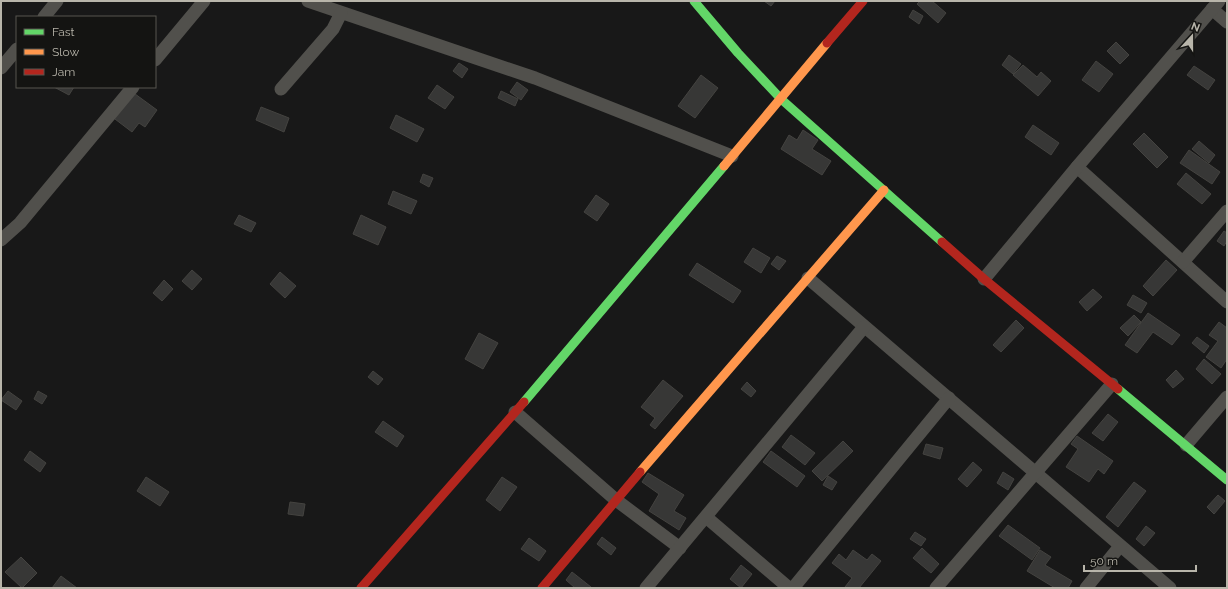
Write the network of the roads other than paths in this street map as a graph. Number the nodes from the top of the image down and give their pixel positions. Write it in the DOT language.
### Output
graph roads {
  1 [pos="57,1"];
  2 [pos="204,1"];
  3 [pos="308,1"];
  4 [pos="694,1"];
  5 [pos="863,1"];
  6 [pos="1215,5"];
  7 [pos="341,13"];
  8 [pos="45,16"];
  9 [pos="1227,22"];
  10 [pos="16,50"];
  11 [pos="156,59"];
  12 [pos="1,68"];
  13 [pos="132,88"];
  14 [pos="281,89"];
  15 [pos="781,99"];
  16 [pos="732,156"];
  17 [pos="1077,167"];
  18 [pos="884,190"];
  19 [pos="1227,211"];
  20 [pos="1,240"];
  21 [pos="1183,262"];
  22 [pos="808,278"];
  23 [pos="984,279"];
  24 [pos="1227,302"];
  25 [pos="864,326"];
  26 [pos="1112,384"];
  27 [pos="1227,397"];
  28 [pos="949,398"];
  29 [pos="515,412"];
  30 [pos="1186,444"];
  31 [pos="1036,472"];
  32 [pos="1227,480"];
  33 [pos="616,500"];
  34 [pos="706,517"];
  35 [pos="1120,546"];
  36 [pos="680,548"];
  37 [pos="361,588"];
  38 [pos="542,588"];
  39 [pos="646,588"];
  40 [pos="789,588"];
  41 [pos="793,588"];
  42 [pos="936,588"];
  43 [pos="1086,588"];
  44 [pos="1170,588"];
  1 -- 8 [label="street"];
  2 -- 11 [label="street"];
  3 -- 7 [label="street"];
  4 -- 15 [label="street"];
  5 -- 15 [label="street"];
  6 -- 9 [label="street"];
  6 -- 17 [label="street"];
  7 -- 14 [label="street"];
  7 -- 16 [label="street"];
  10 -- 12 [label="street"];
  13 -- 20 [label="street"];
  15 -- 16 [label="street"];
  15 -- 18 [label="street"];
  16 -- 29 [label="street"];
  17 -- 21 [label="street"];
  17 -- 23 [label="street"];
  18 -- 22 [label="street"];
  18 -- 23 [label="street"];
  19 -- 21 [label="street"];
  21 -- 24 [label="street"];
  22 -- 25 [label="street"];
  22 -- 33 [label="street"];
  23 -- 26 [label="street"];
  25 -- 28 [label="street"];
  25 -- 34 [label="street"];
  26 -- 30 [label="street"];
  26 -- 31 [label="street"];
  27 -- 30 [label="street"];
  28 -- 31 [label="street"];
  28 -- 41 [label="street"];
  29 -- 33 [label="street"];
  29 -- 37 [label="street"];
  30 -- 32 [label="street"];
  31 -- 35 [label="street"];
  31 -- 42 [label="street"];
  33 -- 36 [label="street"];
  33 -- 38 [label="street"];
  34 -- 36 [label="street"];
  34 -- 40 [label="street"];
  35 -- 43 [label="street"];
  35 -- 44 [label="street"];
  36 -- 39 [label="street"];
}
